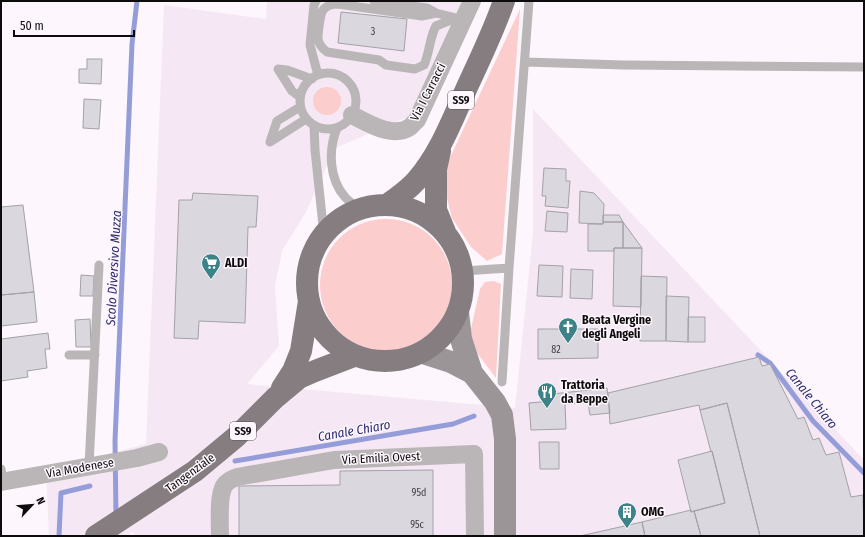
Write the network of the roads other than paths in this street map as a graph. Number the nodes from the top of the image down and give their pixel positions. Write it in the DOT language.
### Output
graph roads {
  1 [pos="316,1"];
  2 [pos="374,1"];
  3 [pos="472,1"];
  4 [pos="504,1"];
  5 [pos="530,1"];
  6 [pos="436,13"];
  7 [pos="459,19"];
  8 [pos="525,62"];
  9 [pos="864,67"];
  10 [pos="315,77"];
  11 [pos="300,97"];
  12 [pos="300,107"];
  13 [pos="352,115"];
  14 [pos="306,119"];
  15 [pos="314,125"];
  16 [pos="337,128"];
  17 [pos="442,142"];
  18 [pos="388,204"];
  19 [pos="360,209"];
  20 [pos="445,232"];
  21 [pos="324,235"];
  22 [pos="99,265"];
  23 [pos="509,268"];
  24 [pos="463,271"];
  25 [pos="309,301"];
  26 [pos="458,312"];
  27 [pos="423,353"];
  28 [pos="94,355"];
  29 [pos="69,356"];
  30 [pos="354,356"];
  31 [pos="472,373"];
  32 [pos="502,382"];
  33 [pos="275,398"];
  34 [pos="159,452"];
  35 [pos="94,465"];
  36 [pos="2,477"];
  37 [pos="96,536"];
  38 [pos="220,536"];
  39 [pos="475,536"];
  40 [pos="505,536"];
  1 -- 10 [label="lane"];
  2 -- 6 [label="lane"];
  3 -- 7 [label="street, Via I Carracci"];
  4 -- 17 [label="main road, SS9"];
  5 -- 8 [label="lane"];
  6 -- 7 [label="lane"];
  6 -- 7 [label="lane"];
  7 -- 13 [label="street, Via I Carracci"];
  8 -- 9 [label="lane"];
  8 -- 23 [label="lane"];
  10 -- 11 [label="lane"];
  10 -- 11 [label="lane"];
  10 -- 13 [label="lane"];
  11 -- 12 [label="lane"];
  12 -- 14 [label="lane"];
  12 -- 14 [label="lane"];
  13 -- 16 [label="lane"];
  14 -- 15 [label="lane"];
  15 -- 16 [label="lane"];
  15 -- 21 [label="lane"];
  16 -- 19 [label="lane"];
  17 -- 18 [label="main road"];
  17 -- 20 [label="main road"];
  18 -- 19 [label="main road"];
  18 -- 20 [label="main road"];
  19 -- 21 [label="main road"];
  20 -- 24 [label="main road"];
  21 -- 25 [label="main road"];
  22 -- 28 [label="lane"];
  23 -- 24 [label="lane"];
  23 -- 32 [label="lane"];
  24 -- 26 [label="main road"];
  25 -- 30 [label="main road"];
  25 -- 33 [label="main road, Tangenziale"];
  26 -- 27 [label="main road"];
  26 -- 31 [label="main road"];
  27 -- 30 [label="main road"];
  27 -- 31 [label="main road"];
  28 -- 29 [label="lane"];
  28 -- 35 [label="lane"];
  30 -- 33 [label="main road, Tangenziale"];
  31 -- 40 [label="main road"];
  33 -- 37 [label="main road, Tangenziale / SS9"];
  34 -- 35 [label="street, Via Modenese"];
  35 -- 36 [label="street, Via Modenese"];
  38 -- 39 [label="street, Via Emilia Ovest"];
}
